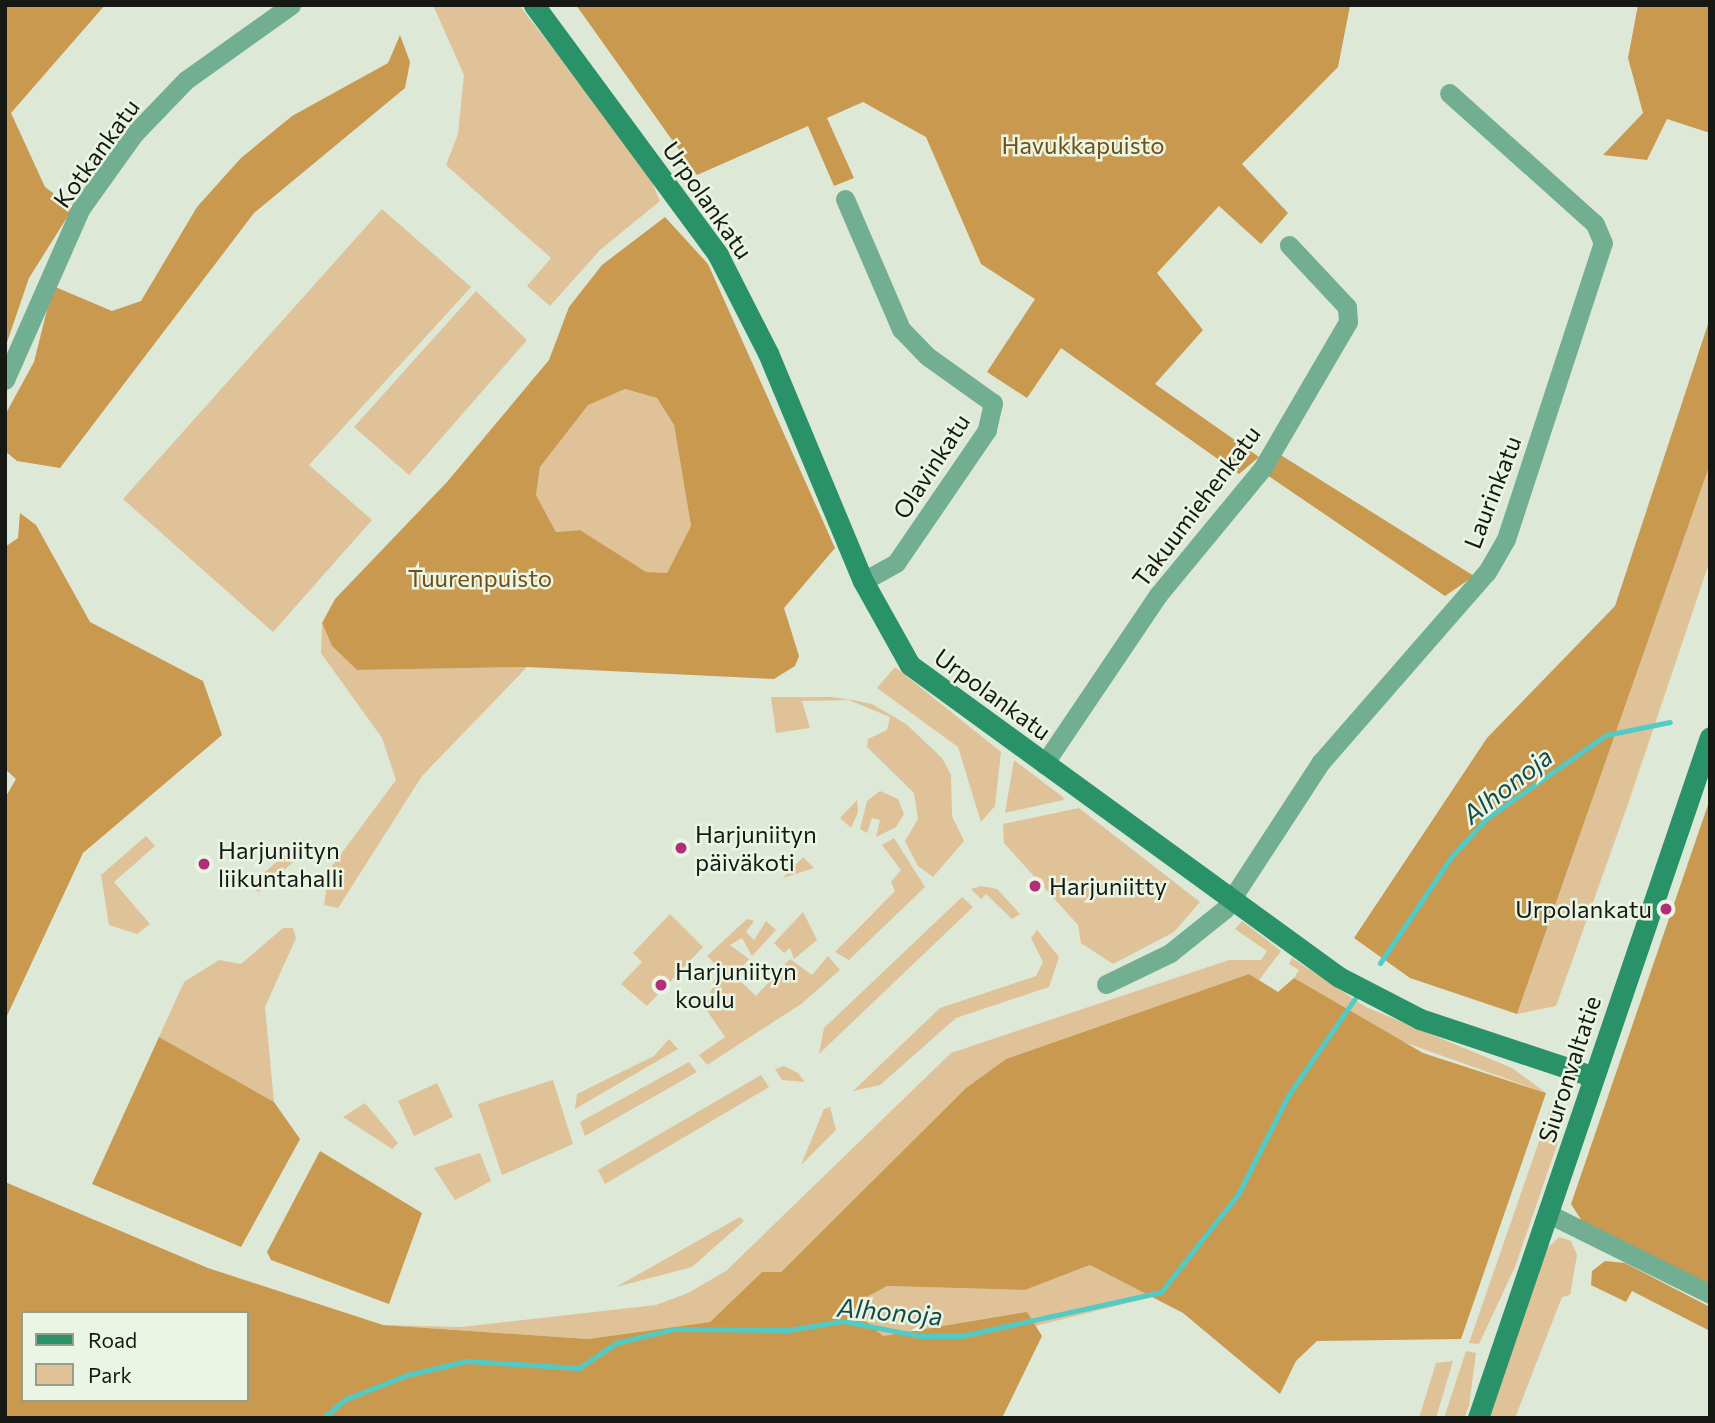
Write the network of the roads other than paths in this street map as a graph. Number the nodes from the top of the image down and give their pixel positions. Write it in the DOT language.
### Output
graph roads {
  1 [pos="291,5"];
  2 [pos="534,5"];
  3 [pos="1449,93"];
  4 [pos="845,199"];
  5 [pos="1289,245"];
  6 [pos="5,380"];
  7 [pos="863,581"];
  8 [pos="1710,737"];
  9 [pos="1044,764"];
  10 [pos="1234,898"];
  11 [pos="1106,984"];
  12 [pos="1594,1077"];
  13 [pos="1549,1214"];
  14 [pos="1710,1294"];
  15 [pos="1478,1418"];
  1 -- 6 [label="street, Kotkankatu"];
  2 -- 7 [label="main road, Urpolankatu"];
  3 -- 10 [label="street, Laurinkatu"];
  4 -- 7 [label="street, Olavinkatu"];
  5 -- 9 [label="street, Takuumiehenkatu"];
  7 -- 9 [label="main road, Urpolankatu"];
  8 -- 12 [label="main road, Siuronvaltatie"];
  9 -- 10 [label="main road, Urpolankatu"];
  10 -- 11 [label="street, Laurinkatu"];
  10 -- 12 [label="main road, Urpolankatu"];
  12 -- 13 [label="main road, Siuronvaltatie"];
  13 -- 14 [label="street"];
  13 -- 15 [label="main road, Siuronvaltatie"];
}
